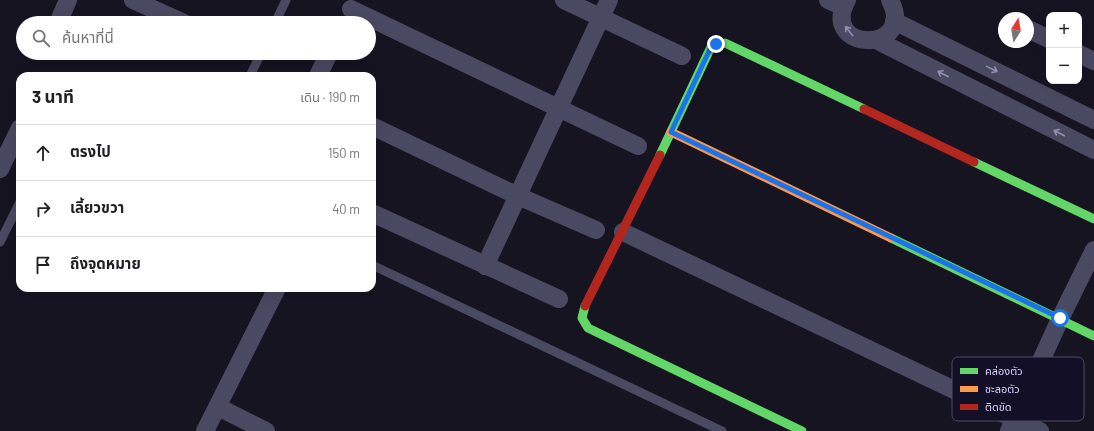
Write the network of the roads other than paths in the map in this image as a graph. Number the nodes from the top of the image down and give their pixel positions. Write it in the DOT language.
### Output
graph roads {
  1 [pos="68,0"];
  2 [pos="133,0"];
  3 [pos="286,0"];
  4 [pos="564,0"];
  5 [pos="609,0"];
  6 [pos="828,0"];
  7 [pos="890,0"];
  8 [pos="846,3"];
  9 [pos="350,11"];
  10 [pos="61,16"];
  11 [pos="168,16"];
  12 [pos="278,16"];
  13 [pos="361,16"];
  14 [pos="601,17"];
  15 [pos="894,21"];
  16 [pos="376,23"];
  17 [pos="1034,32"];
  18 [pos="1046,38"];
  19 [pos="876,40"];
  20 [pos="1082,55"];
  21 [pos="682,56"];
  22 [pos="258,60"];
  23 [pos="326,60"];
  24 [pos="1094,61"];
  25 [pos="252,72"];
  26 [pos="320,72"];
  27 [pos="558,108"];
  28 [pos="1094,120"];
  29 [pos="376,128"];
  30 [pos="671,132"];
  31 [pos="16,136"];
  32 [pos="638,146"];
  33 [pos="1094,150"];
  34 [pos="0,169"];
  35 [pos="518,196"];
  36 [pos="16,210"];
  37 [pos="376,215"];
  38 [pos="1094,219"];
  39 [pos="596,230"];
  40 [pos="623,232"];
  41 [pos="0,242"];
  42 [pos="1094,250"];
  43 [pos="485,266"];
  44 [pos="376,267"];
  45 [pos="275,292"];
  46 [pos="559,299"];
  47 [pos="1060,318"];
  48 [pos="1094,336"];
  49 [pos="1043,357"];
  50 [pos="952,395"];
  51 [pos="218,407"];
  52 [pos="1012,425"];
  53 [pos="205,431"];
  54 [pos="266,431"];
  55 [pos="722,431"];
  56 [pos="802,431"];
  57 [pos="1040,431"];
  1 -- 10 [label="street"];
  2 -- 11 [label="street"];
  3 -- 12 [label="lane"];
  4 -- 14 [label="street"];
  5 -- 14 [label="street"];
  6 -- 8 [label="street"];
  7 -- 15 [label="street"];
  19 -- 8 [label="street, one-way"];
  9 -- 13 [label="street"];
  14 -- 21 [label="street"];
  14 -- 27 [label="street"];
  15 -- 19 [label="street"];
  15 -- 28 [label="street, one-way"];
  16 -- 27 [label="street"];
  17 -- 18 [label="street"];
  33 -- 19 [label="street, one-way"];
  20 -- 24 [label="street"];
  22 -- 25 [label="lane"];
  23 -- 26 [label="street"];
  27 -- 32 [label="street"];
  27 -- 35 [label="street"];
  29 -- 35 [label="street"];
  30 -- 38 [label="street"];
  30 -- 40 [label="street"];
  30 -- 47 [label="street"];
  31 -- 34 [label="street"];
  35 -- 39 [label="street"];
  35 -- 43 [label="street"];
  36 -- 41 [label="lane"];
  37 -- 43 [label="street"];
  40 -- 50 [label="street"];
  40 -- 56 [label="street"];
  42 -- 47 [label="street"];
  43 -- 46 [label="street"];
  44 -- 55 [label="lane"];
  45 -- 51 [label="street"];
  47 -- 48 [label="street"];
  47 -- 49 [label="street"];
  51 -- 53 [label="street"];
  51 -- 54 [label="street"];
  52 -- 57 [label="street"];
}
